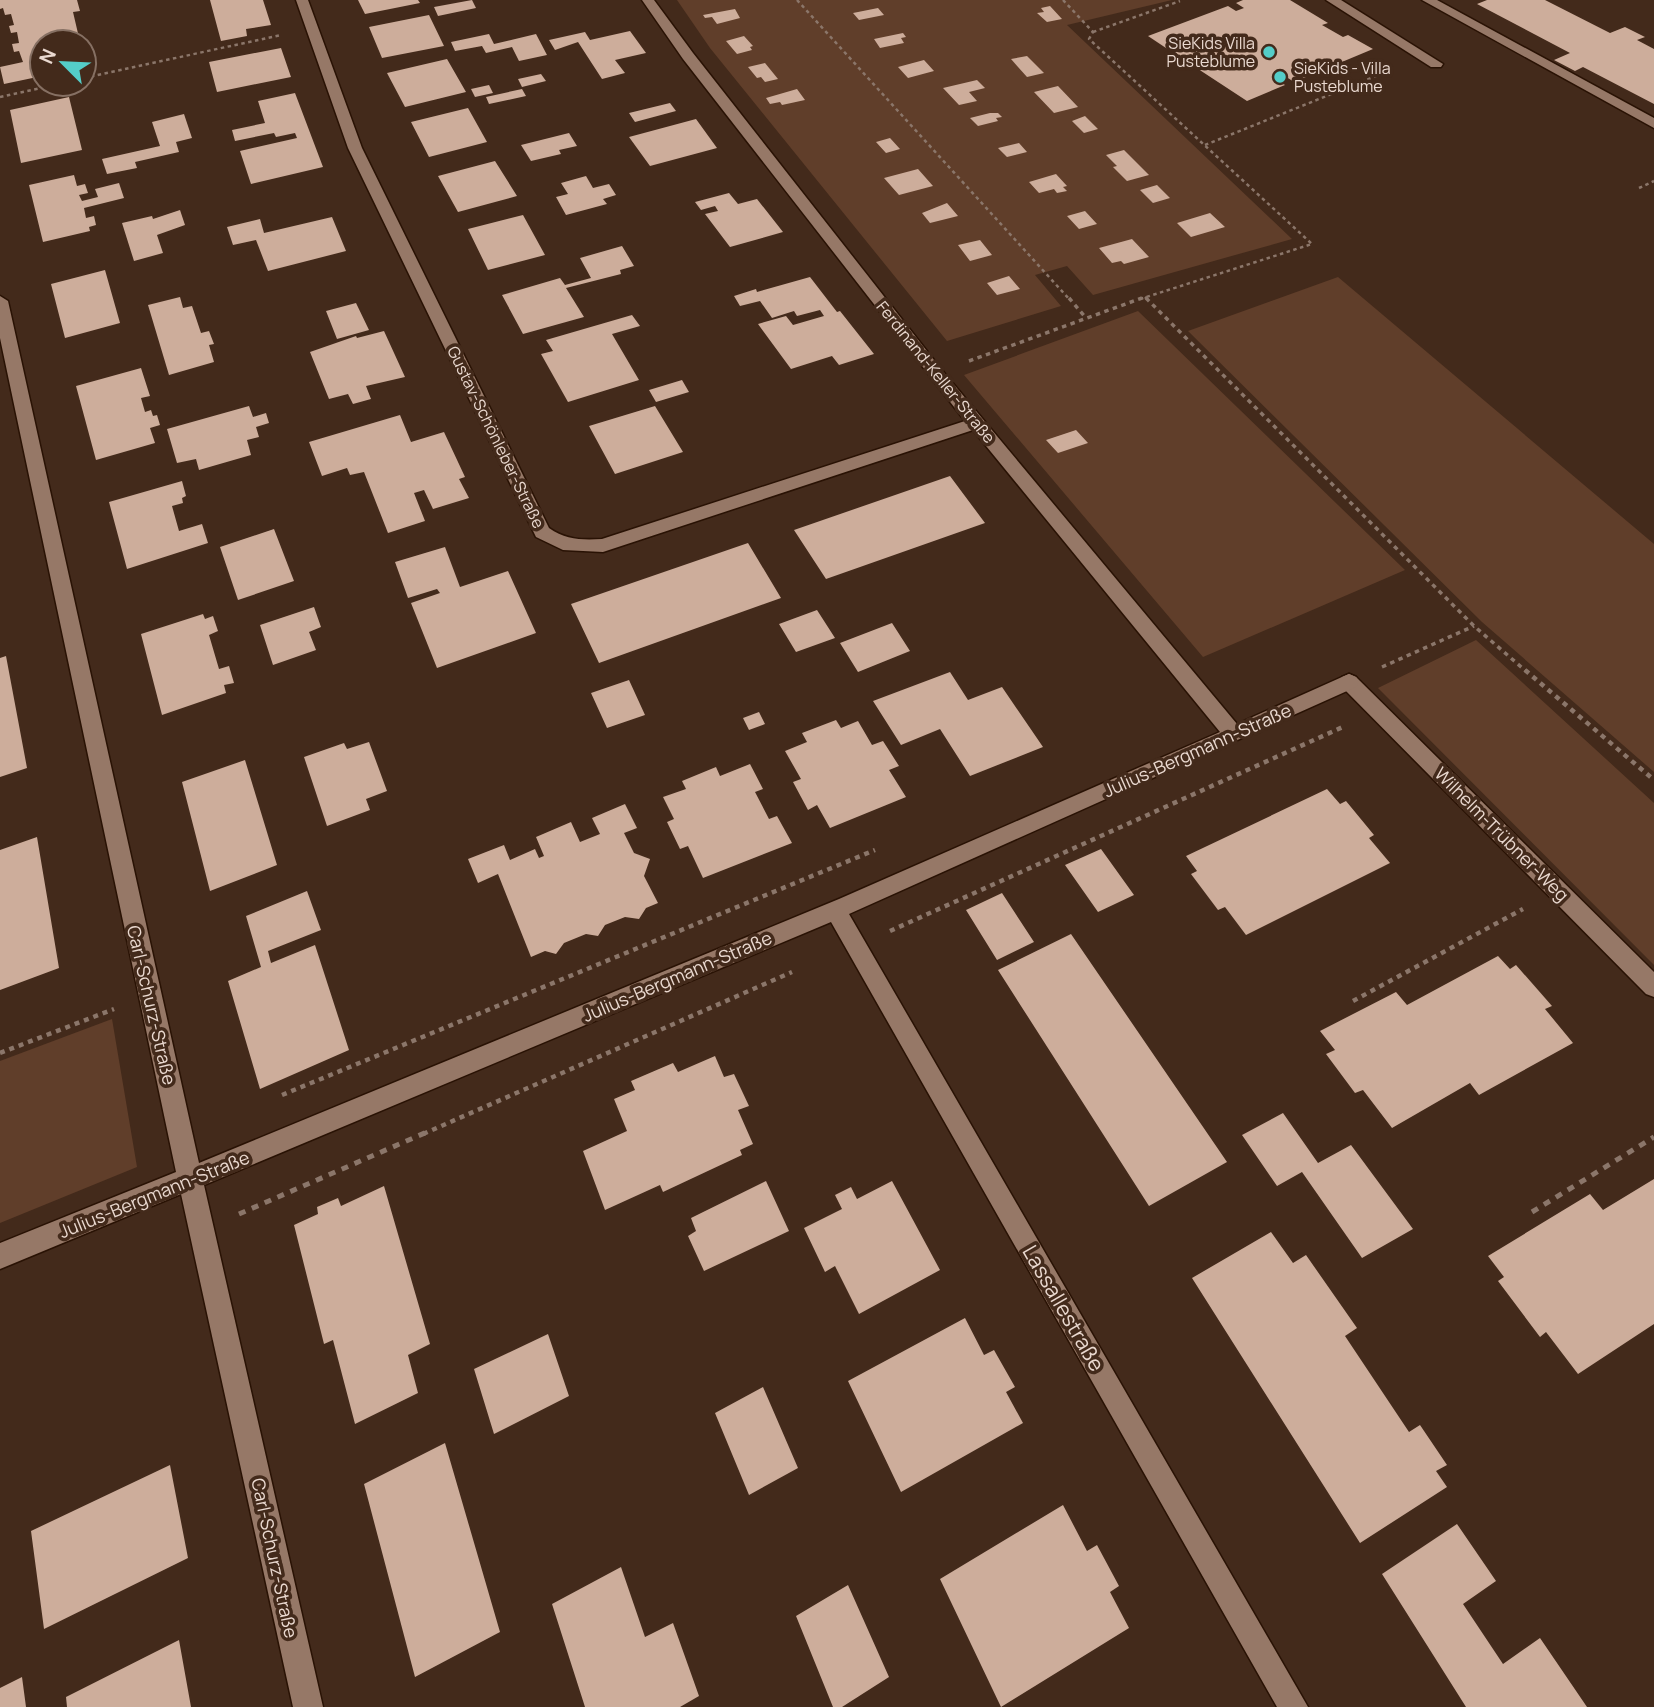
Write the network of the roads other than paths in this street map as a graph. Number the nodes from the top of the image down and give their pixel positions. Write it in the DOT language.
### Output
graph roads {
  1 [pos="302,0"];
  2 [pos="648,0"];
  3 [pos="1332,0"];
  4 [pos="1428,0"];
  5 [pos="1436,64"];
  6 [pos="1654,124"];
  7 [pos="0,301"];
  8 [pos="976,422"];
  9 [pos="1349,682"];
  10 [pos="1234,735"];
  11 [pos="835,909"];
  12 [pos="1654,987"];
  13 [pos="191,1178"];
  14 [pos="0,1256"];
  15 [pos="308,1707"];
  16 [pos="1293,1707"];
  1 -- 8 [label="street, Gustav-Schönleber-Straße"];
  2 -- 8 [label="street, Ferdinand-Keller-Straße"];
  3 -- 5 [label="street"];
  4 -- 6 [label="street"];
  7 -- 13 [label="street, Carl-Schurz-Straße"];
  8 -- 10 [label="street, Ferdinand-Keller-Straße"];
  9 -- 10 [label="street, Julius-Bergmann-Straße"];
  9 -- 12 [label="street, Wilhelm-Trübner-Weg"];
  10 -- 11 [label="street, Julius-Bergmann-Straße"];
  11 -- 13 [label="street, Julius-Bergmann-Straße"];
  11 -- 16 [label="street, Lassallestraße"];
  13 -- 14 [label="street, Julius-Bergmann-Straße"];
  13 -- 15 [label="street, Carl-Schurz-Straße"];
}
